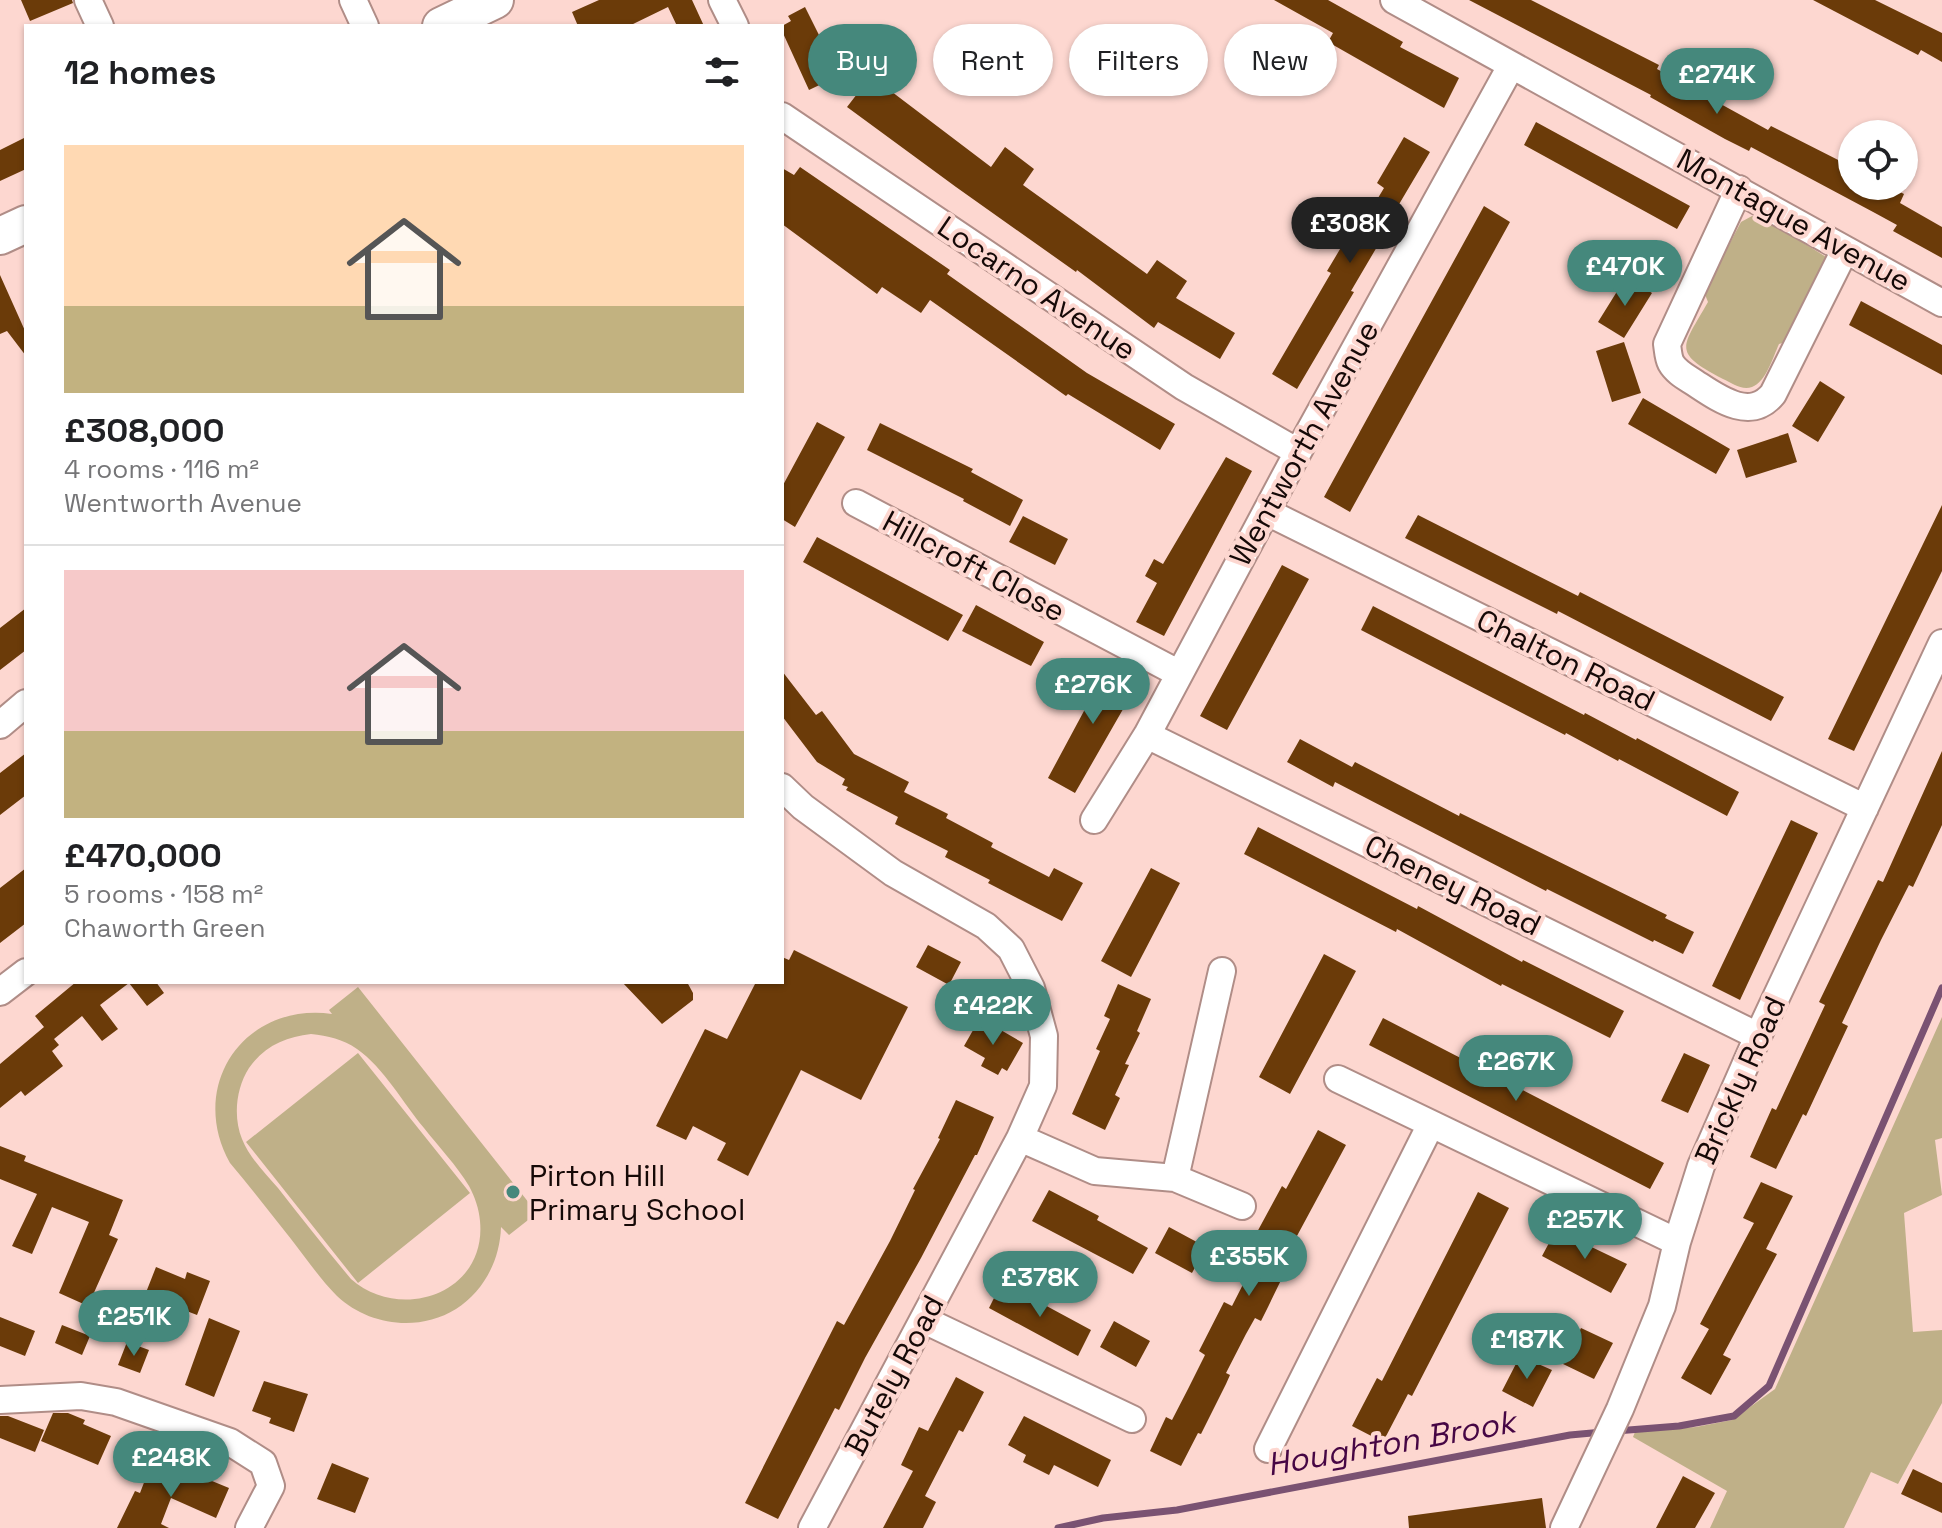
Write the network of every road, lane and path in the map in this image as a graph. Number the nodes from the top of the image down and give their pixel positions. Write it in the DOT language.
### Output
graph roads {
  1 [pos="88,0"];
  2 [pos="353,0"];
  3 [pos="495,0"];
  4 [pos="722,0"];
  5 [pos="1394,0"];
  6 [pos="99,24"];
  7 [pos="364,24"];
  8 [pos="445,24"];
  9 [pos="734,24"];
  10 [pos="1511,66"];
  11 [pos="784,117"];
  12 [pos="1739,189"];
  13 [pos="24,225"];
  14 [pos="0,236"];
  15 [pos="1845,250"];
  16 [pos="1942,303"];
  17 [pos="1298,452"];
  18 [pos="856,503"];
  19 [pos="1267,512"];
  20 [pos="1942,643"];
  21 [pos="1178,673"];
  22 [pos="24,705"];
  23 [pos="0,725"];
  24 [pos="1147,735"];
  25 [pos="784,789"];
  26 [pos="1865,808"];
  27 [pos="1094,820"];
  28 [pos="1222,971"];
  29 [pos="24,974"];
  30 [pos="0,992"];
  31 [pos="1758,1036"];
  32 [pos="1338,1079"];
  33 [pos="1430,1126"];
  34 [pos="1020,1138"];
  35 [pos="1175,1178"];
  36 [pos="1242,1206"];
  37 [pos="1677,1242"];
  38 [pos="924,1320"];
  39 [pos="0,1400"];
  40 [pos="1132,1419"];
  41 [pos="1268,1449"];
  42 [pos="249,1528"];
  43 [pos="812,1528"];
  44 [pos="1564,1528"];
  1 -- 6 [label="street"];
  2 -- 7 [label="street"];
  3 -- 8 [label="main road"];
  4 -- 9 [label="street"];
  5 -- 10 [label="street, Montague Avenue"];
  10 -- 12 [label="street, Montague Avenue"];
  10 -- 17 [label="street, Wentworth Avenue"];
  11 -- 17 [label="street, Locarno Avenue"];
  12 -- 15 [label="street, Montague Avenue"];
  12 -- 15 [label="street"];
  13 -- 14 [label="main road"];
  15 -- 16 [label="street, Montague Avenue"];
  17 -- 19 [label="street, Wentworth Avenue"];
  18 -- 21 [label="street, Hillcroft Close"];
  19 -- 21 [label="street, Wentworth Avenue"];
  19 -- 26 [label="street, Chalton Road"];
  20 -- 26 [label="street, Brickly Road"];
  21 -- 24 [label="street, Wentworth Avenue"];
  22 -- 23 [label="street"];
  24 -- 27 [label="street, Wentworth Avenue"];
  24 -- 31 [label="street, Cheney Road"];
  25 -- 34 [label="street, Butely Road"];
  26 -- 31 [label="street, Brickly Road"];
  28 -- 35 [label="street"];
  29 -- 30 [label="street"];
  31 -- 37 [label="street, Brickly Road"];
  32 -- 33 [label="street"];
  33 -- 37 [label="street"];
  33 -- 41 [label="street"];
  34 -- 35 [label="street"];
  34 -- 38 [label="street, Butely Road"];
  35 -- 36 [label="street"];
  37 -- 44 [label="street, Brickly Road"];
  38 -- 40 [label="street"];
  38 -- 43 [label="street, Butely Road"];
  39 -- 42 [label="street"];
}
